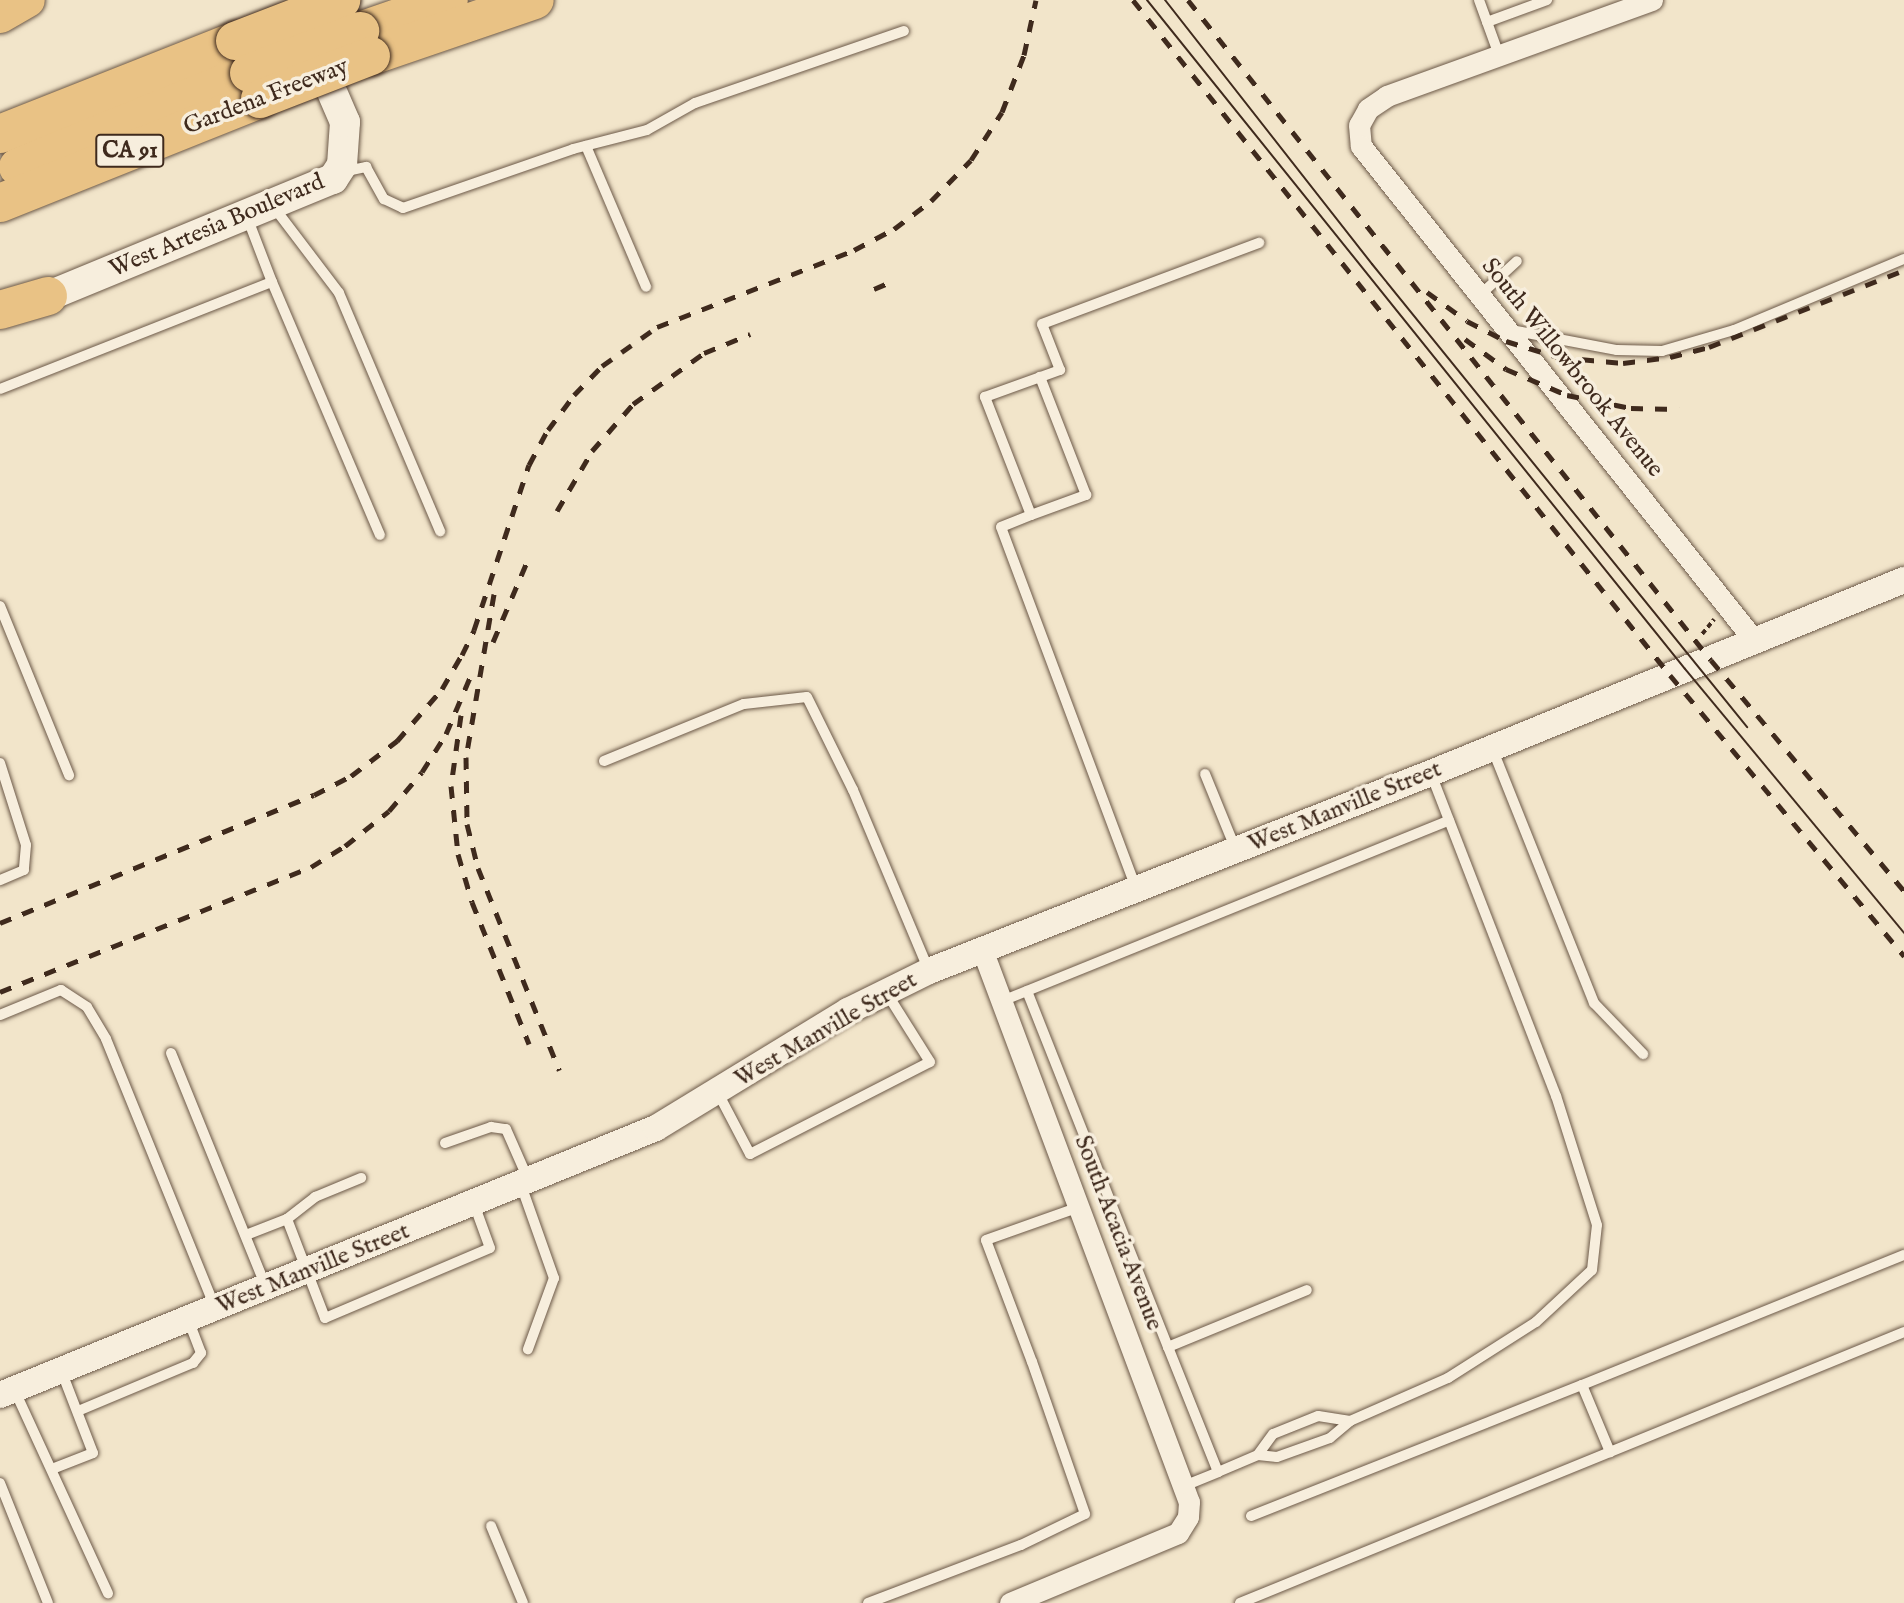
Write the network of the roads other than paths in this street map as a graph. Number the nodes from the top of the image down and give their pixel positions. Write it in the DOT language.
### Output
graph roads {
  1 [pos="28,0"];
  2 [pos="292,0"];
  3 [pos="450,0"];
  4 [pos="535,0"];
  5 [pos="1479,0"];
  6 [pos="1548,0"];
  7 [pos="1652,0"];
  8 [pos="0,16"];
  9 [pos="1487,22"];
  10 [pos="357,29"];
  11 [pos="904,31"];
  12 [pos="1499,55"];
  13 [pos="194,57"];
  14 [pos="248,71"];
  15 [pos="0,134"];
  16 [pos="586,146"];
  17 [pos="0,159"];
  18 [pos="340,172"];
  19 [pos="0,175"];
  20 [pos="0,203"];
  21 [pos="259,209"];
  22 [pos="1259,243"];
  23 [pos="1904,259"];
  24 [pos="1517,261"];
  25 [pos="272,282"];
  26 [pos="646,287"];
  27 [pos="1480,295"];
  28 [pos="48,296"];
  29 [pos="0,310"];
  30 [pos="0,317"];
  31 [pos="1508,330"];
  32 [pos="1040,377"];
  33 [pos="0,389"];
  34 [pos="1097,490"];
  35 [pos="1086,495"];
  36 [pos="1031,515"];
  37 [pos="440,531"];
  38 [pos="380,535"];
  39 [pos="1904,580"];
  40 [pos="0,606"];
  41 [pos="1754,640"];
  42 [pos="1492,748"];
  43 [pos="604,761"];
  44 [pos="0,763"];
  45 [pos="1431,773"];
  46 [pos="1205,774"];
  47 [pos="69,775"];
  48 [pos="1449,820"];
  49 [pos="1236,850"];
  50 [pos="0,880"];
  51 [pos="1137,890"];
  52 [pos="984,951"];
  53 [pos="929,971"];
  54 [pos="886,991"];
  55 [pos="1027,991"];
  56 [pos="1002,1002"];
  57 [pos="0,1015"];
  58 [pos="170,1053"];
  59 [pos="1643,1054"];
  60 [pos="718,1093"];
  61 [pos="445,1143"];
  62 [pos="360,1178"];
  63 [pos="525,1184"];
  64 [pos="474,1204"];
  65 [pos="1079,1207"];
  66 [pos="287,1219"];
  67 [pos="246,1235"];
  68 [pos="1904,1255"];
  69 [pos="307,1271"];
  70 [pos="266,1288"];
  71 [pos="1307,1290"];
  72 [pos="215,1308"];
  73 [pos="188,1319"];
  74 [pos="1904,1332"];
  75 [pos="1168,1347"];
  76 [pos="528,1349"];
  77 [pos="61,1370"];
  78 [pos="1583,1385"];
  79 [pos="7,1392"];
  80 [pos="78,1411"];
  81 [pos="1350,1421"];
  82 [pos="1611,1452"];
  83 [pos="1258,1455"];
  84 [pos="52,1469"];
  85 [pos="1218,1472"];
  86 [pos="0,1483"];
  87 [pos="1184,1486"];
  88 [pos="1251,1516"];
  89 [pos="491,1527"];
  90 [pos="108,1593"];
  91 [pos="48,1603"];
  92 [pos="523,1603"];
  93 [pos="868,1603"];
  94 [pos="1010,1603"];
  95 [pos="1240,1603"];
  1 -- 8 [label="main road"];
  2 -- 18 [label="main road, West Artesia Boulevard"];
  3 -- 10 [label="highway"];
  4 -- 10 [label="highway, Gardena Freeway / CA 91"];
  5 -- 9 [label="lane"];
  6 -- 9 [label="lane"];
  7 -- 12 [label="street"];
  9 -- 12 [label="lane"];
  10 -- 14 [label="highway, Gardena Freeway / CA 91, bridge"];
  10 -- 14 [label="highway, Gardena Freeway / CA 91, bridge"];
  11 -- 16 [label="lane"];
  12 -- 27 [label="street, South Willowbrook Avenue"];
  13 -- 14 [label="highway, Gardena Freeway / CA 91"];
  13 -- 15 [label="highway, Gardena Freeway / CA 91"];
  13 -- 17 [label="highway"];
  14 -- 19 [label="highway"];
  14 -- 20 [label="highway, Gardena Freeway / CA 91"];
  16 -- 18 [label="lane"];
  16 -- 26 [label="lane"];
  18 -- 21 [label="main road, West Artesia Boulevard"];
  21 -- 25 [label="lane"];
  21 -- 28 [label="main road, West Artesia Boulevard"];
  21 -- 37 [label="lane"];
  22 -- 32 [label="lane"];
  23 -- 31 [label="lane"];
  24 -- 27 [label="lane"];
  25 -- 33 [label="lane"];
  25 -- 38 [label="lane"];
  27 -- 31 [label="street, South Willowbrook Avenue"];
  28 -- 29 [label="highway"];
  28 -- 30 [label="main road, West Artesia Boulevard"];
  31 -- 41 [label="street, South Willowbrook Avenue"];
  32 -- 35 [label="lane"];
  32 -- 36 [label="lane"];
  34 -- 35 [label="lane"];
  35 -- 36 [label="lane"];
  36 -- 51 [label="lane"];
  39 -- 41 [label="street, West Manville Street"];
  40 -- 47 [label="lane"];
  41 -- 42 [label="street, West Manville Street"];
  42 -- 45 [label="street, West Manville Street"];
  42 -- 59 [label="lane"];
  43 -- 53 [label="lane"];
  44 -- 50 [label="lane"];
  45 -- 48 [label="lane"];
  45 -- 49 [label="street, West Manville Street"];
  46 -- 49 [label="lane"];
  48 -- 55 [label="lane"];
  48 -- 81 [label="lane"];
  49 -- 51 [label="street, West Manville Street"];
  51 -- 52 [label="street, West Manville Street"];
  52 -- 53 [label="street, West Manville Street"];
  52 -- 56 [label="street, South Acacia Avenue"];
  53 -- 54 [label="street, West Manville Street"];
  54 -- 60 [label="street, West Manville Street"];
  54 -- 60 [label="lane"];
  55 -- 56 [label="lane"];
  55 -- 75 [label="lane"];
  56 -- 65 [label="street, South Acacia Avenue"];
  57 -- 72 [label="lane"];
  58 -- 67 [label="lane"];
  60 -- 63 [label="street, West Manville Street"];
  61 -- 63 [label="lane"];
  62 -- 66 [label="lane"];
  63 -- 64 [label="street, West Manville Street"];
  63 -- 76 [label="lane"];
  64 -- 69 [label="street, West Manville Street"];
  64 -- 69 [label="lane"];
  65 -- 87 [label="street, South Acacia Avenue"];
  65 -- 93 [label="lane"];
  66 -- 67 [label="lane"];
  66 -- 69 [label="lane"];
  67 -- 70 [label="lane"];
  68 -- 78 [label="lane"];
  69 -- 70 [label="street, West Manville Street"];
  70 -- 72 [label="street, West Manville Street"];
  71 -- 75 [label="lane"];
  72 -- 73 [label="street, West Manville Street"];
  73 -- 77 [label="street, West Manville Street"];
  73 -- 80 [label="lane"];
  74 -- 82 [label="lane"];
  75 -- 85 [label="lane"];
  77 -- 79 [label="street, West Manville Street"];
  77 -- 80 [label="lane"];
  78 -- 82 [label="lane"];
  78 -- 88 [label="lane"];
  79 -- 84 [label="lane"];
  80 -- 84 [label="lane"];
  81 -- 83 [label="lane"];
  81 -- 83 [label="lane"];
  82 -- 95 [label="lane"];
  83 -- 85 [label="lane"];
  84 -- 90 [label="lane"];
  85 -- 87 [label="lane"];
  86 -- 91 [label="lane"];
  87 -- 94 [label="street, South Acacia Avenue"];
  89 -- 92 [label="lane"];
}
